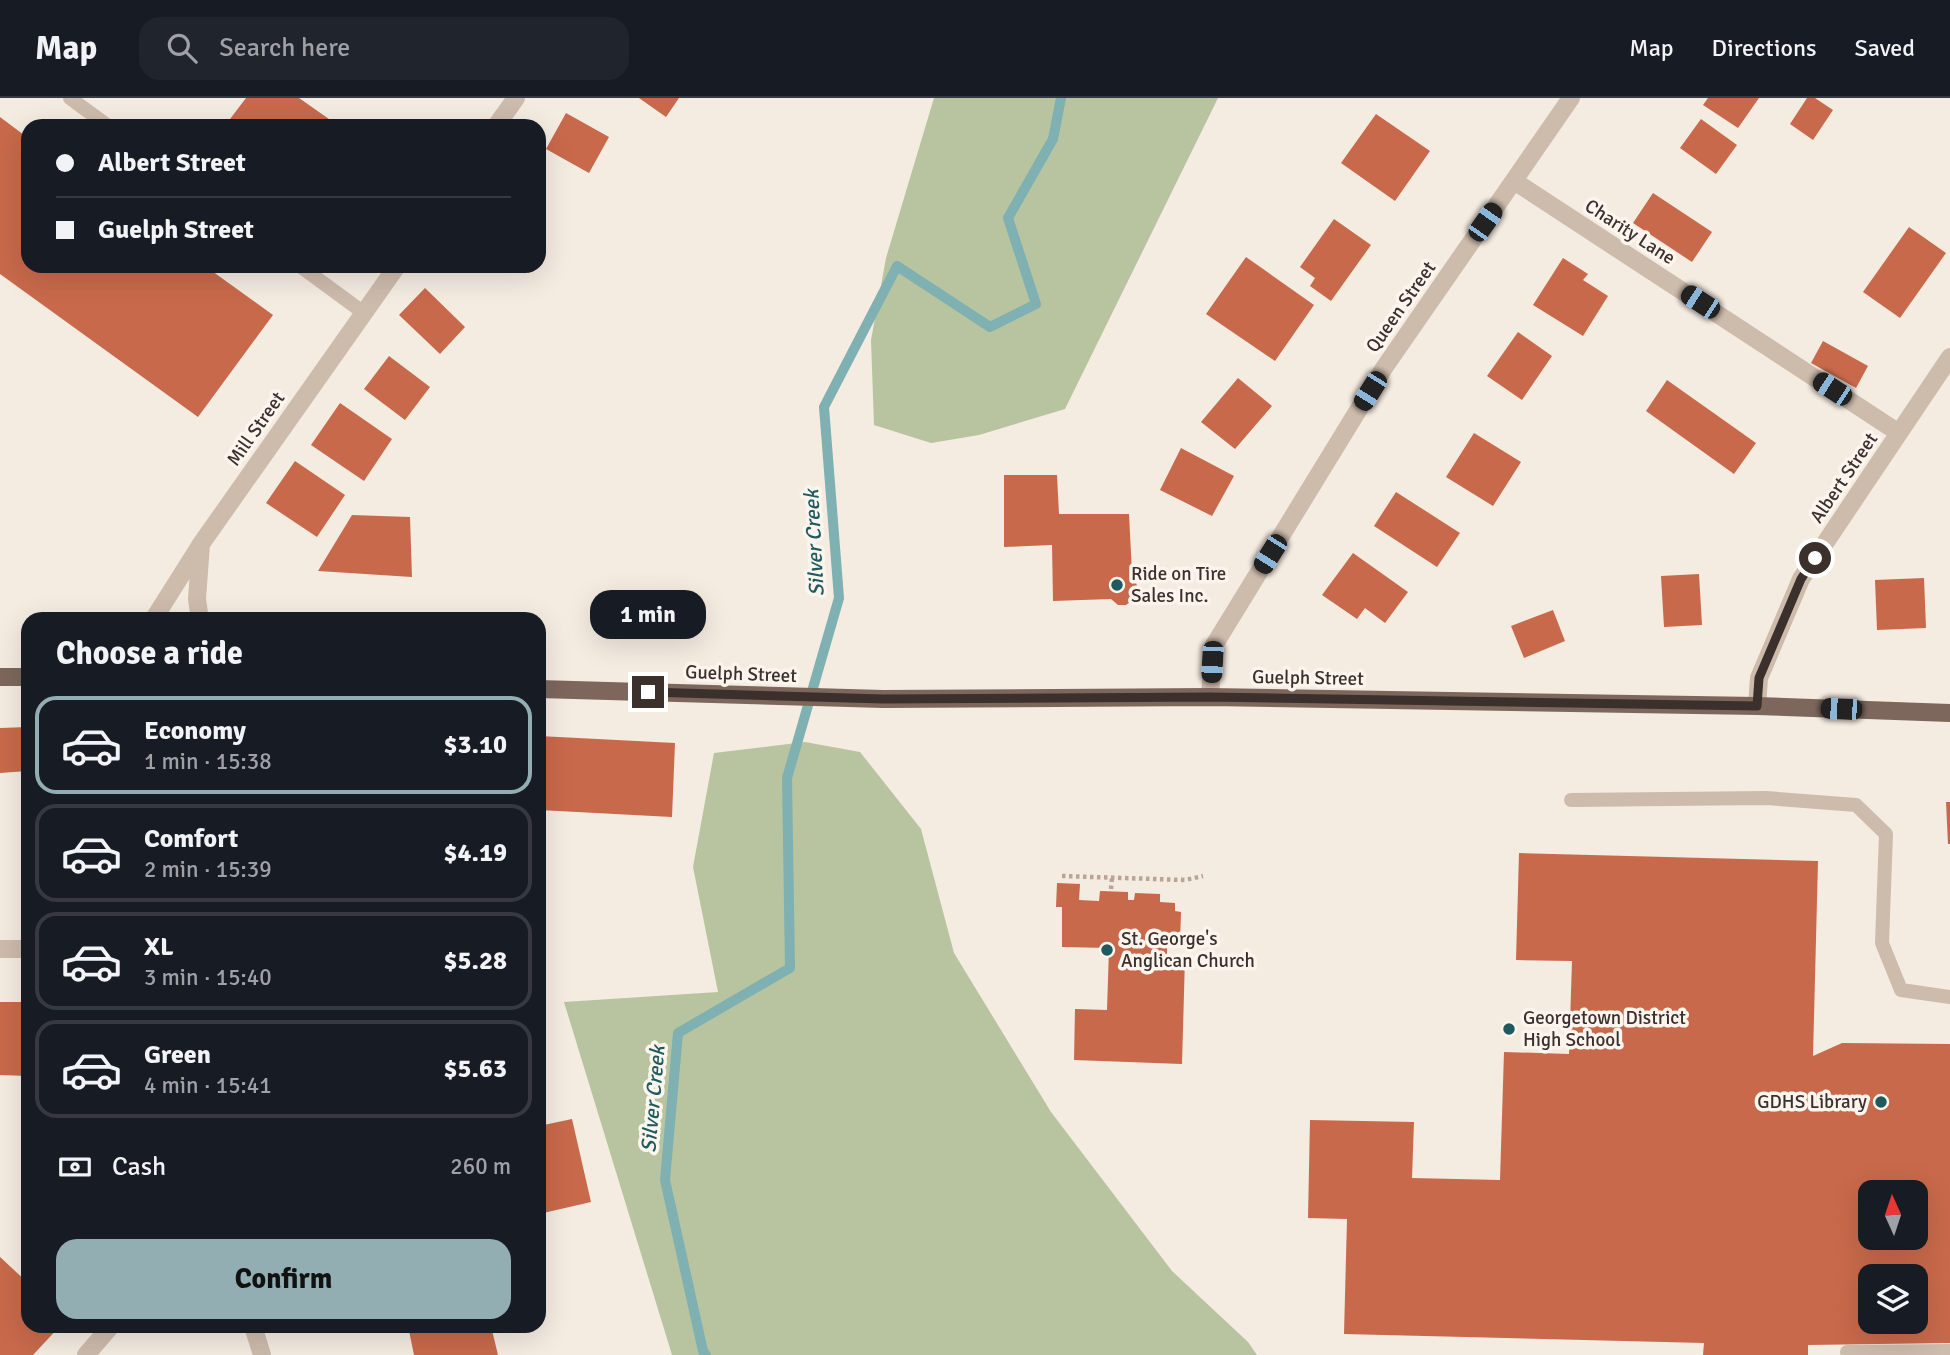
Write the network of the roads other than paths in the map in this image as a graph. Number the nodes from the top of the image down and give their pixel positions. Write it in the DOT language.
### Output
graph roads {
  1 [pos="70,98"];
  2 [pos="516,98"];
  3 [pos="1572,98"];
  4 [pos="98,119"];
  5 [pos="501,119"];
  6 [pos="1514,181"];
  7 [pos="310,273"];
  8 [pos="392,273"];
  9 [pos="364,313"];
  10 [pos="1950,357"];
  11 [pos="1899,433"];
  12 [pos="201,544"];
  13 [pos="158,612"];
  14 [pos="199,612"];
  15 [pos="0,677"];
  16 [pos="21,677"];
  17 [pos="546,689"];
  18 [pos="1210,697"];
  19 [pos="1757,706"];
  20 [pos="1950,713"];
  21 [pos="1571,800"];
  22 [pos="0,949"];
  23 [pos="21,949"];
  24 [pos="1950,997"];
  25 [pos="105,1333"];
  26 [pos="255,1333"];
  27 [pos="1950,1351"];
  28 [pos="1847,1352"];
  29 [pos="86,1355"];
  30 [pos="262,1355"];
  1 -- 4 [label="lane"];
  2 -- 5 [label="street"];
  3 -- 6 [label="street, Queen Street"];
  6 -- 11 [label="street, Charity Lane"];
  6 -- 18 [label="street, Queen Street"];
  7 -- 9 [label="lane"];
  8 -- 9 [label="street, Mill Street"];
  9 -- 12 [label="street, Mill Street"];
  10 -- 11 [label="street, Albert Street"];
  11 -- 19 [label="street, Albert Street"];
  12 -- 13 [label="street, Mill Street"];
  12 -- 14 [label="street"];
  15 -- 16 [label="main road"];
  17 -- 18 [label="main road, Guelph Street"];
  18 -- 19 [label="main road, Guelph Street"];
  19 -- 20 [label="main road, Guelph Street"];
  21 -- 24 [label="lane"];
  22 -- 23 [label="street"];
  25 -- 29 [label="street"];
  26 -- 30 [label="street"];
  27 -- 28 [label="lane"];
}
